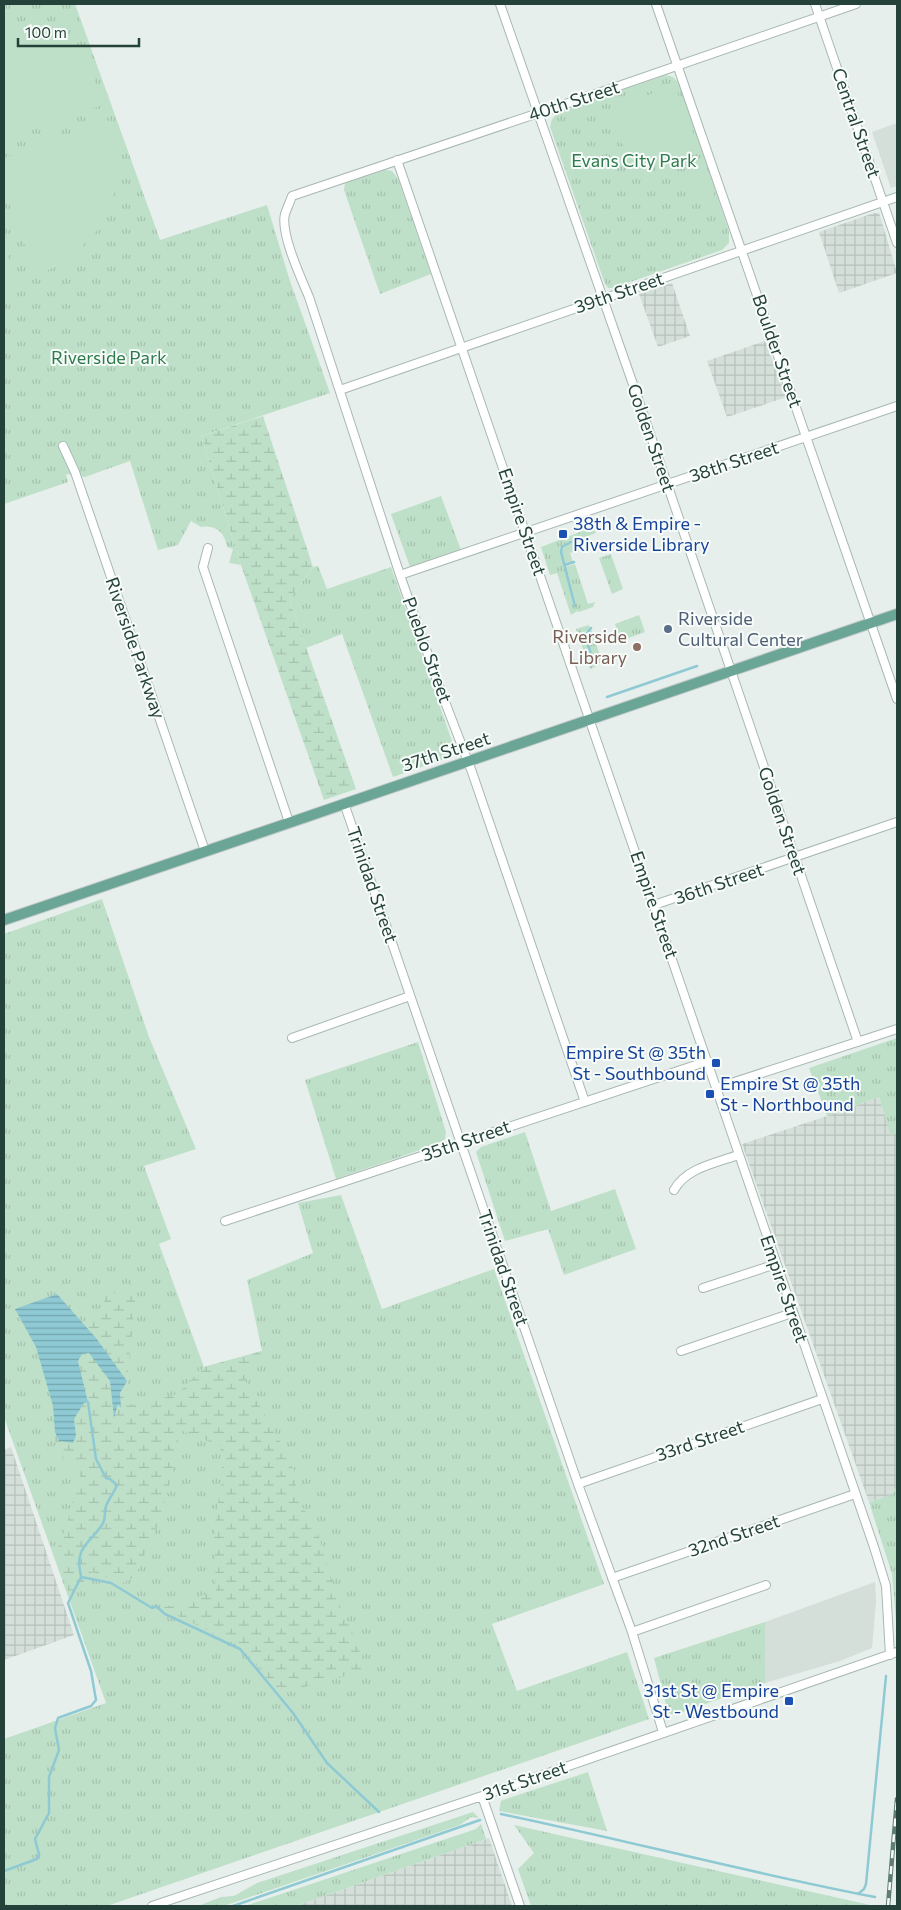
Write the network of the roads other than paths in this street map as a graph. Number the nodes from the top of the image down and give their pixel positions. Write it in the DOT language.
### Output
graph roads {
  1 [pos="500,4"];
  2 [pos="656,4"];
  3 [pos="815,4"];
  4 [pos="856,4"];
  5 [pos="819,17"];
  6 [pos="678,66"];
  7 [pos="538,113"];
  8 [pos="397,160"];
  9 [pos="292,196"];
  10 [pos="897,197"];
  11 [pos="883,201"];
  12 [pos="897,243"];
  13 [pos="742,250"];
  14 [pos="602,299"];
  15 [pos="463,348"];
  16 [pos="340,390"];
  17 [pos="897,406"];
  18 [pos="807,436"];
  19 [pos="63,446"];
  20 [pos="667,484"];
  21 [pos="526,532"];
  22 [pos="208,548"];
  23 [pos="400,574"];
  24 [pos="897,614"];
  25 [pos="871,623"];
  26 [pos="731,671"];
  27 [pos="897,699"];
  28 [pos="590,720"];
  29 [pos="468,762"];
  30 [pos="344,803"];
  31 [pos="290,822"];
  32 [pos="897,822"];
  33 [pos="205,851"];
  34 [pos="795,858"];
  35 [pos="654,905"];
  36 [pos="4,920"];
  37 [pos="410,996"];
  38 [pos="897,1029"];
  39 [pos="292,1038"];
  40 [pos="858,1042"];
  41 [pos="708,1061"];
  42 [pos="716,1088"];
  43 [pos="585,1102"];
  44 [pos="461,1144"];
  45 [pos="738,1155"];
  46 [pos="674,1190"];
  47 [pos="224,1220"];
  48 [pos="776,1264"];
  49 [pos="703,1288"];
  50 [pos="792,1313"];
  51 [pos="681,1351"];
  52 [pos="822,1399"];
  53 [pos="578,1484"];
  54 [pos="855,1494"];
  55 [pos="612,1578"];
  56 [pos="766,1585"];
  57 [pos="632,1632"];
  58 [pos="894,1653"];
  59 [pos="664,1732"];
  60 [pos="482,1796"];
  61 [pos="152,1906"];
  62 [pos="520,1906"];
  1 -- 7 [label="street, Golden Street"];
  2 -- 6 [label="street, Boulder Street"];
  3 -- 5 [label="street, Central Street"];
  4 -- 5 [label="street, 40th Street"];
  5 -- 6 [label="street, 40th Street"];
  5 -- 11 [label="street, Central Street"];
  6 -- 7 [label="street, 40th Street"];
  6 -- 13 [label="street, Boulder Street"];
  7 -- 8 [label="street, 40th Street"];
  7 -- 14 [label="street, Golden Street"];
  8 -- 9 [label="street, 40th Street"];
  8 -- 15 [label="street, Empire Street"];
  9 -- 16 [label="street, Pueblo Street"];
  10 -- 11 [label="street, 39th Street"];
  11 -- 12 [label="street, Central Street"];
  11 -- 13 [label="street, 39th Street"];
  13 -- 14 [label="street, 39th Street"];
  13 -- 18 [label="street, Boulder Street"];
  14 -- 15 [label="street, 39th Street"];
  14 -- 20 [label="street, Golden Street"];
  15 -- 16 [label="street, 39th Street"];
  15 -- 21 [label="street, Empire Street"];
  16 -- 23 [label="street, Pueblo Street"];
  17 -- 18 [label="street, 38th Street"];
  18 -- 20 [label="street, 38th Street"];
  18 -- 25 [label="street, Boulder Street"];
  19 -- 33 [label="street, Riverside Parkway"];
  20 -- 21 [label="street, 38th Street"];
  20 -- 26 [label="street, Golden Street"];
  21 -- 23 [label="street, 38th Street"];
  21 -- 28 [label="street, Empire Street"];
  22 -- 31 [label="street"];
  23 -- 29 [label="street, Pueblo Street"];
  24 -- 25 [label="main road, 37th Street"];
  25 -- 26 [label="main road, 37th Street"];
  25 -- 27 [label="street, Boulder Street"];
  26 -- 28 [label="main road, 37th Street"];
  26 -- 34 [label="street, Golden Street"];
  28 -- 29 [label="main road, 37th Street"];
  28 -- 35 [label="street, Empire Street"];
  29 -- 30 [label="main road, 37th Street"];
  29 -- 43 [label="street, Pueblo Street"];
  30 -- 31 [label="main road, 37th Street"];
  30 -- 37 [label="street, Trinidad Street"];
  31 -- 33 [label="main road, 37th Street"];
  32 -- 34 [label="street, 36th Street"];
  33 -- 36 [label="main road, 37th Street"];
  34 -- 35 [label="street, 36th Street"];
  34 -- 40 [label="street, Golden Street"];
  35 -- 41 [label="street, Empire Street"];
  37 -- 39 [label="street"];
  37 -- 44 [label="street, Trinidad Street"];
  38 -- 40 [label="street"];
  40 -- 42 [label="street"];
  41 -- 42 [label="street, Empire Street"];
  41 -- 43 [label="street, 35th Street"];
  42 -- 45 [label="street, Empire Street"];
  43 -- 44 [label="street, 35th Street"];
  44 -- 47 [label="street, 35th Street"];
  44 -- 53 [label="street, Trinidad Street"];
  45 -- 46 [label="street"];
  45 -- 48 [label="street, Empire Street"];
  48 -- 49 [label="street"];
  48 -- 50 [label="street, Empire Street"];
  50 -- 51 [label="street"];
  50 -- 52 [label="street, Empire Street"];
  52 -- 53 [label="street, 33rd Street"];
  52 -- 54 [label="street, Empire Street"];
  53 -- 55 [label="street, Trinidad Street"];
  54 -- 55 [label="street, 32nd Street"];
  54 -- 58 [label="street, Empire Street"];
  55 -- 57 [label="street, Trinidad Street"];
  56 -- 57 [label="street"];
  57 -- 59 [label="street, Trinidad Street"];
  58 -- 59 [label="street, 31st Street"];
  59 -- 60 [label="street, 31st Street"];
  60 -- 61 [label="street, 31st Street"];
  60 -- 62 [label="street"];
}
